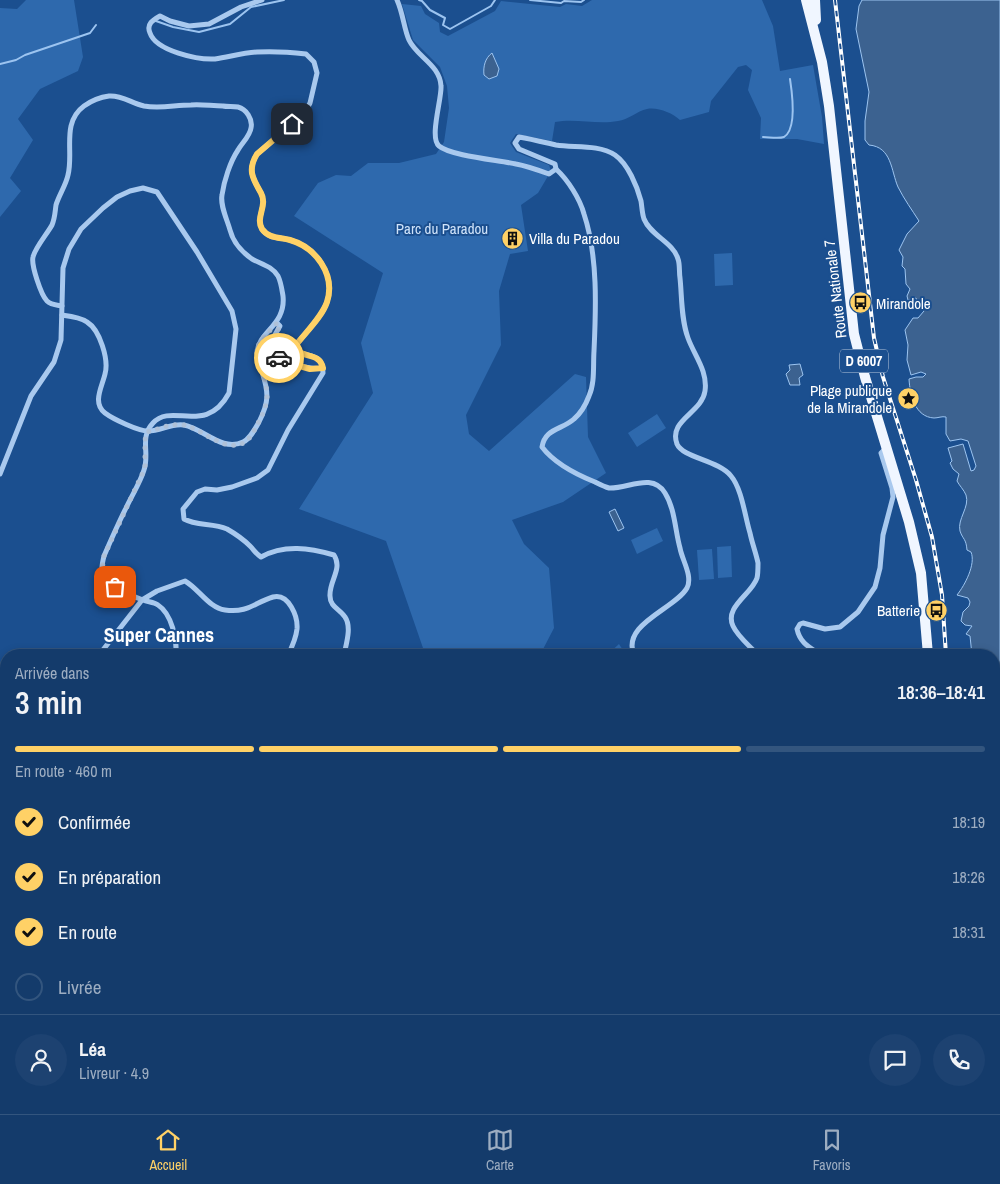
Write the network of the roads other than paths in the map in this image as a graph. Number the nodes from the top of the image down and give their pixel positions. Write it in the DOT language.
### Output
graph roads {
  1 [pos="262,0"];
  2 [pos="397,0"];
  3 [pos="806,0"];
  4 [pos="811,0"];
  5 [pos="815,0"];
  6 [pos="816,21"];
  7 [pos="823,61"];
  8 [pos="556,169"];
  9 [pos="62,306"];
  10 [pos="62,315"];
  11 [pos="277,323"];
  12 [pos="323,368"];
  13 [pos="147,432"];
  14 [pos="887,447"];
  15 [pos="0,474"];
  16 [pos="142,600"];
  17 [pos="103,649"];
  18 [pos="177,649"];
  19 [pos="291,649"];
  20 [pos="345,649"];
  21 [pos="633,649"];
  22 [pos="753,649"];
  23 [pos="811,649"];
  24 [pos="928,649"];
  25 [pos="929,649"];
  1 -- 12 [label="street"];
  2 -- 8 [label="street"];
  3 -- 7 [label="main road, D 6007"];
  4 -- 6 [label="main road, D 6007"];
  5 -- 6 [label="main road"];
  6 -- 7 [label="main road, Route Nationale 7 / D 6007"];
  7 -- 14 [label="main road, Route Nationale 7 / D 6007"];
  7 -- 25 [label="main road, D 6007"];
  8 -- 21 [label="street"];
  8 -- 22 [label="street"];
  9 -- 10 [label="street"];
  9 -- 11 [label="street"];
  9 -- 13 [label="street"];
  10 -- 13 [label="street"];
  10 -- 15 [label="street"];
  11 -- 12 [label="street"];
  11 -- 13 [label="street"];
  12 -- 20 [label="street"];
  13 -- 16 [label="street"];
  14 -- 23 [label="street"];
  14 -- 24 [label="main road, Route Nationale 7 / D 6007"];
  16 -- 17 [label="street"];
  16 -- 18 [label="street"];
  16 -- 19 [label="street"];
}
